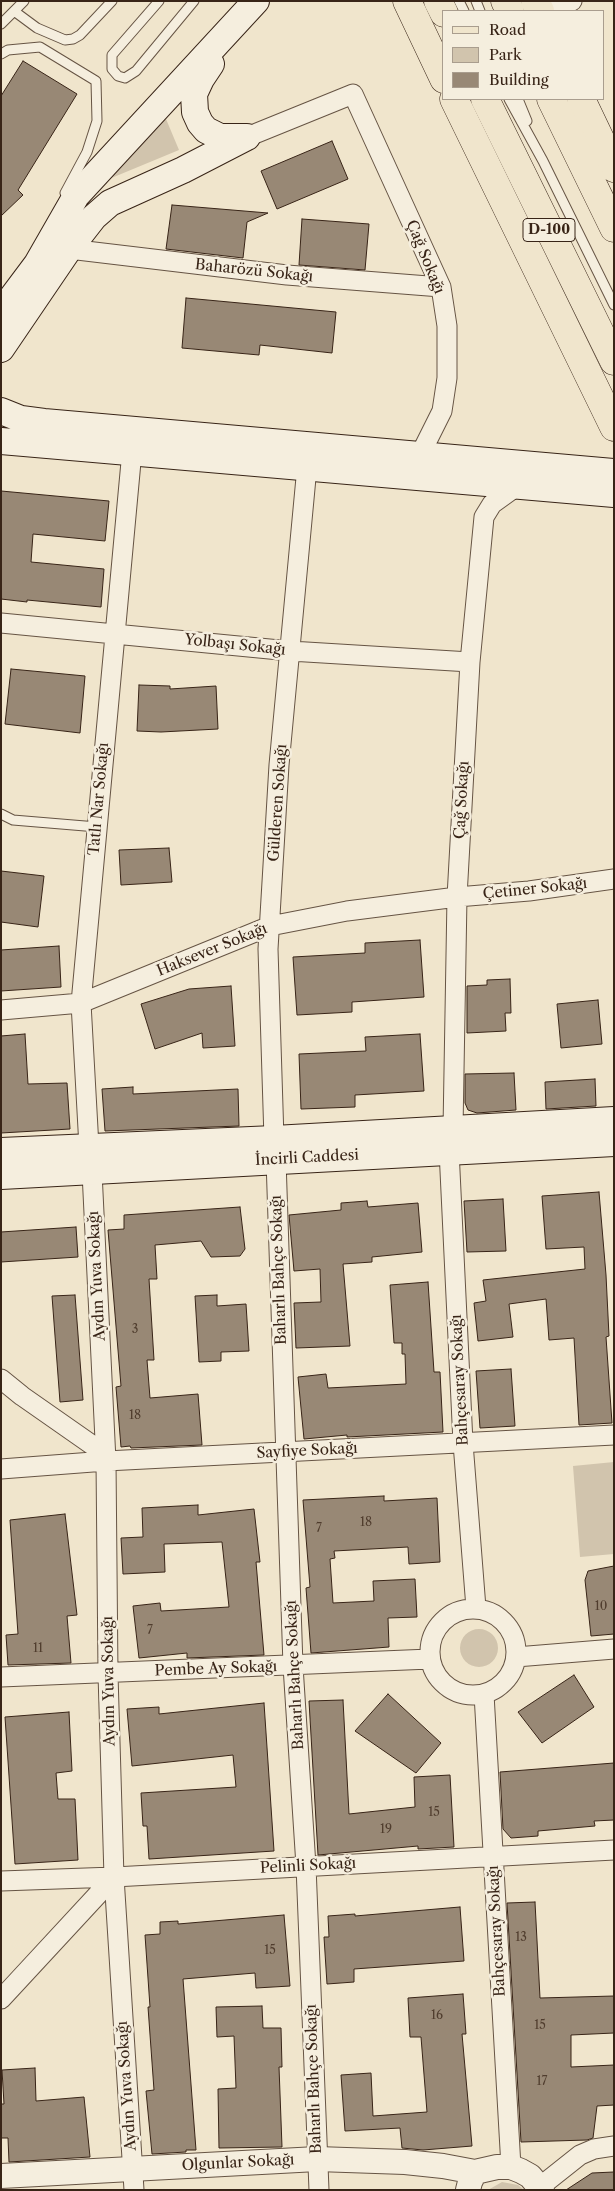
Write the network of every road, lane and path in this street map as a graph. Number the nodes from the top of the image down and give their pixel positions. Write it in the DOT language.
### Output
graph roads {
  1 [pos="24,1"];
  2 [pos="112,1"];
  3 [pos="159,1"];
  4 [pos="194,1"];
  5 [pos="407,1"];
  6 [pos="572,1"];
  7 [pos="252,6"];
  8 [pos="551,10"];
  9 [pos="14,11"];
  10 [pos="1,24"];
  11 [pos="1,54"];
  12 [pos="442,75"];
  13 [pos="454,100"];
  14 [pos="485,100"];
  15 [pos="510,100"];
  16 [pos="518,100"];
  17 [pos="551,100"];
  18 [pos="581,100"];
  19 [pos="247,137"];
  20 [pos="543,161"];
  21 [pos="614,168"];
  22 [pos="62,199"];
  23 [pos="54,215"];
  24 [pos="614,228"];
  25 [pos="52,252"];
  26 [pos="441,287"];
  27 [pos="1,292"];
  28 [pos="614,305"];
  29 [pos="1,312"];
  30 [pos="1,349"];
  31 [pos="614,361"];
  32 [pos="1,411"];
  33 [pos="614,427"];
  34 [pos="1,440"];
  35 [pos="132,451"];
  36 [pos="420,455"];
  37 [pos="307,467"];
  38 [pos="613,472"];
  39 [pos="517,486"];
  40 [pos="614,494"];
  41 [pos="1,623"];
  42 [pos="114,632"];
  43 [pos="290,651"];
  44 [pos="470,662"];
  45 [pos="1,814"];
  46 [pos="97,826"];
  47 [pos="614,879"];
  48 [pos="457,897"];
  49 [pos="270,926"];
  50 [pos="81,1003"];
  51 [pos="1,1010"];
  52 [pos="614,1120"];
  53 [pos="451,1140"];
  54 [pos="614,1143"];
  55 [pos="89,1147"];
  56 [pos="275,1150"];
  57 [pos="1,1151"];
  58 [pos="92,1172"];
  59 [pos="1,1176"];
  60 [pos="1,1379"];
  61 [pos="614,1435"];
  62 [pos="463,1443"];
  63 [pos="286,1453"];
  64 [pos="106,1457"];
  65 [pos="1,1469"];
  66 [pos="476,1608"];
  67 [pos="614,1649"];
  68 [pos="516,1657"];
  69 [pos="430,1659"];
  70 [pos="293,1666"];
  71 [pos="108,1674"];
  72 [pos="1,1677"];
  73 [pos="484,1694"];
  74 [pos="614,1850"];
  75 [pos="493,1856"];
  76 [pos="306,1866"];
  77 [pos="114,1877"];
  78 [pos="1,1881"];
  79 [pos="1,1999"];
  80 [pos="614,2146"];
  81 [pos="317,2159"];
  82 [pos="511,2168"];
  83 [pos="1,2176"];
  84 [pos="134,2179"];
  85 [pos="472,2181"];
  86 [pos="541,2188"];
  87 [pos="319,2190"];
  1 -- 9 [label="lane"];
  2 -- 9 [label="lane"];
  3 -- 4 [label="lane"];
  5 -- 12 [label="main road"];
  6 -- 8 [label="street"];
  7 -- 19 [label="main road"];
  7 -- 25 [label="main road"];
  9 -- 10 [label="lane"];
  11 -- 22 [label="lane"];
  13 -- 33 [label="main road"];
  14 -- 31 [label="main road, D-100"];
  15 -- 20 [label="lane"];
  16 -- 20 [label="lane"];
  17 -- 24 [label="main road"];
  18 -- 21 [label="main road"];
  19 -- 25 [label="main road"];
  19 -- 26 [label="street, Çağ Sokağı"];
  20 -- 28 [label="lane"];
  23 -- 25 [label="lane"];
  25 -- 26 [label="street, Baharözü Sokağı"];
  25 -- 27 [label="main road"];
  25 -- 29 [label="main road"];
  25 -- 30 [label="main road"];
  26 -- 36 [label="street, Çağ Sokağı"];
  32 -- 36 [label="main road"];
  34 -- 35 [label="main road"];
  35 -- 37 [label="main road"];
  35 -- 42 [label="street, Tatlı Nar Sokağı"];
  36 -- 38 [label="main road"];
  37 -- 39 [label="main road"];
  37 -- 43 [label="street, Gülderen Sokağı"];
  39 -- 40 [label="main road"];
  39 -- 44 [label="street, Çağ Sokağı"];
  41 -- 42 [label="street, Yolbaşı Sokağı"];
  42 -- 43 [label="street, Yolbaşı Sokağı"];
  42 -- 46 [label="street, Tatlı Nar Sokağı"];
  43 -- 44 [label="street, Yolbaşı Sokağı"];
  43 -- 49 [label="street, Gülderen Sokağı"];
  44 -- 48 [label="street, Çağ Sokağı"];
  45 -- 46 [label="lane"];
  46 -- 50 [label="street, Tatlı Nar Sokağı"];
  47 -- 48 [label="street, Çetiner Sokağı"];
  48 -- 49 [label="street, Haksever Sokağı"];
  48 -- 53 [label="street, Çağ Sokağı"];
  49 -- 50 [label="street, Haksever Sokağı"];
  49 -- 56 [label="street, Gülderen Sokağı"];
  50 -- 51 [label="street, Haksever Sokağı"];
  50 -- 55 [label="street, Tatlı Nar Sokağı"];
  52 -- 53 [label="main road, İncirli Caddesi"];
  53 -- 54 [label="main road, İncirli Caddesi"];
  53 -- 56 [label="main road, İncirli Caddesi"];
  53 -- 62 [label="street, Bahçesaray Sokağı"];
  55 -- 56 [label="main road, İncirli Caddesi"];
  55 -- 57 [label="main road, İncirli Caddesi"];
  56 -- 58 [label="main road, İncirli Caddesi"];
  56 -- 63 [label="street, Baharlı Bahçe Sokağı"];
  58 -- 59 [label="main road, İncirli Caddesi"];
  58 -- 64 [label="street, Aydın Yuva Sokağı"];
  60 -- 64 [label="street"];
  61 -- 62 [label="street, Sayfiye Sokağı"];
  62 -- 63 [label="street, Sayfiye Sokağı"];
  62 -- 66 [label="street, Bahçesaray Sokağı"];
  63 -- 64 [label="street, Sayfiye Sokağı"];
  63 -- 70 [label="street, Baharlı Bahçe Sokağı"];
  64 -- 65 [label="street, Sayfiye Sokağı"];
  64 -- 71 [label="street, Aydın Yuva Sokağı"];
  66 -- 68 [label="street"];
  66 -- 69 [label="street"];
  67 -- 68 [label="street"];
  68 -- 73 [label="street"];
  69 -- 70 [label="street, Pembe Ay Sokağı"];
  69 -- 73 [label="street"];
  70 -- 71 [label="street, Pembe Ay Sokağı"];
  70 -- 76 [label="street, Baharlı Bahçe Sokağı"];
  71 -- 72 [label="street, Pembe Ay Sokağı"];
  71 -- 77 [label="street, Aydın Yuva Sokağı"];
  73 -- 75 [label="street, Bahçesaray Sokağı"];
  74 -- 75 [label="street, Pelinli Sokağı"];
  75 -- 76 [label="street, Pelinli Sokağı"];
  75 -- 82 [label="street, Bahçesaray Sokağı"];
  76 -- 77 [label="street, Pelinli Sokağı"];
  76 -- 81 [label="street, Baharlı Bahçe Sokağı"];
  77 -- 78 [label="street, Pelinli Sokağı"];
  77 -- 79 [label="street"];
  77 -- 84 [label="street, Aydın Yuva Sokağı"];
  80 -- 86 [label="street"];
  81 -- 84 [label="street, Olgunlar Sokağı"];
  81 -- 85 [label="street, Olgunlar Sokağı"];
  81 -- 87 [label="street, Baharlı Bahçe Sokağı"];
  82 -- 85 [label="street"];
  82 -- 86 [label="street"];
  83 -- 84 [label="street, Olgunlar Sokağı"];
}
